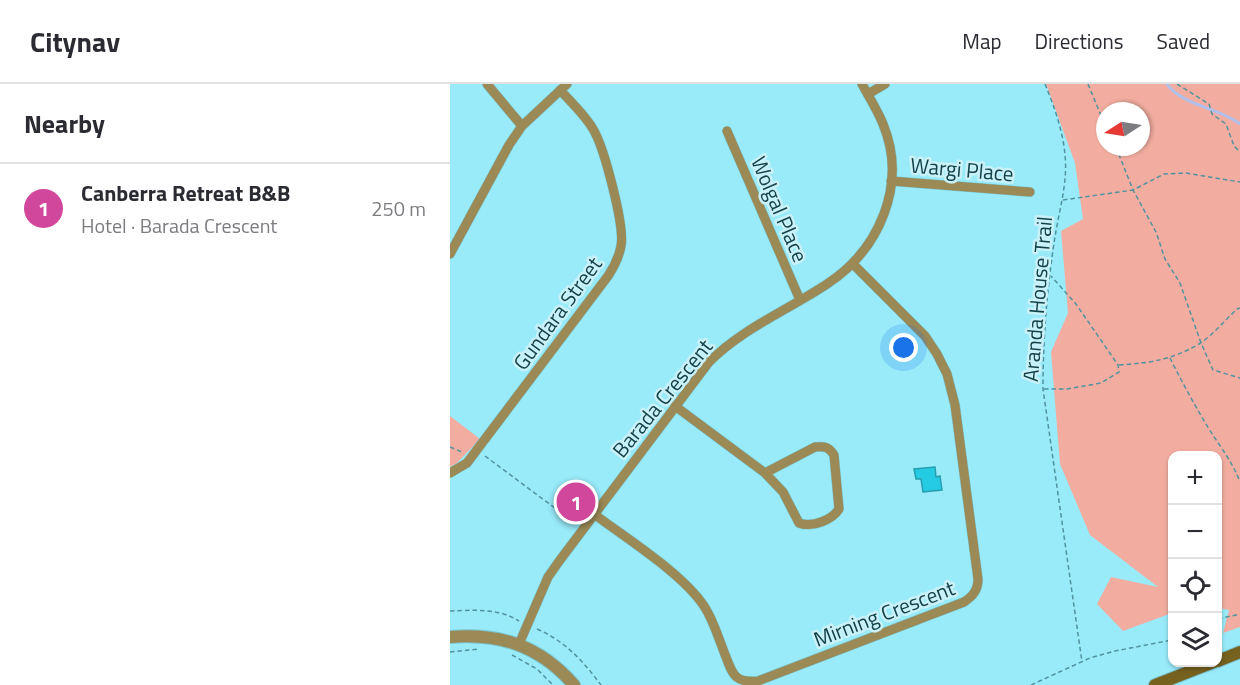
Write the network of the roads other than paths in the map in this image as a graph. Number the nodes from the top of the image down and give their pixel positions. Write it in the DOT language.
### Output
graph roads {
  1 [pos="487,84"];
  2 [pos="862,84"];
  3 [pos="885,84"];
  4 [pos="564,87"];
  5 [pos="868,94"];
  6 [pos="522,126"];
  7 [pos="727,131"];
  8 [pos="891,181"];
  9 [pos="1030,192"];
  10 [pos="450,253"];
  11 [pos="853,264"];
  12 [pos="800,300"];
  13 [pos="675,406"];
  14 [pos="450,473"];
  15 [pos="765,473"];
  16 [pos="594,514"];
  17 [pos="450,637"];
  18 [pos="514,649"];
  19 [pos="1240,652"];
  20 [pos="1222,660"];
  21 [pos="1203,667"];
  22 [pos="574,685"];
  23 [pos="1155,685"];
  1 -- 6 [label="street"];
  2 -- 5 [label="street, Barada Crescent"];
  3 -- 5 [label="street"];
  4 -- 6 [label="street"];
  4 -- 14 [label="street, Gundara Street"];
  5 -- 8 [label="street, Barada Crescent"];
  6 -- 10 [label="street"];
  7 -- 12 [label="street, Wolgal Place"];
  8 -- 9 [label="street, Wargi Place"];
  8 -- 11 [label="street, Barada Crescent"];
  11 -- 12 [label="street, Barada Crescent"];
  11 -- 16 [label="street, Mirning Crescent"];
  12 -- 13 [label="street, Barada Crescent"];
  13 -- 15 [label="street"];
  13 -- 16 [label="street, Barada Crescent"];
  15 -- 15 [label="street"];
  16 -- 18 [label="street, Barada Crescent"];
  17 -- 18 [label="street"];
  18 -- 22 [label="street"];
  19 -- 20 [label="main road"];
  21 -- 23 [label="main road"];
}
